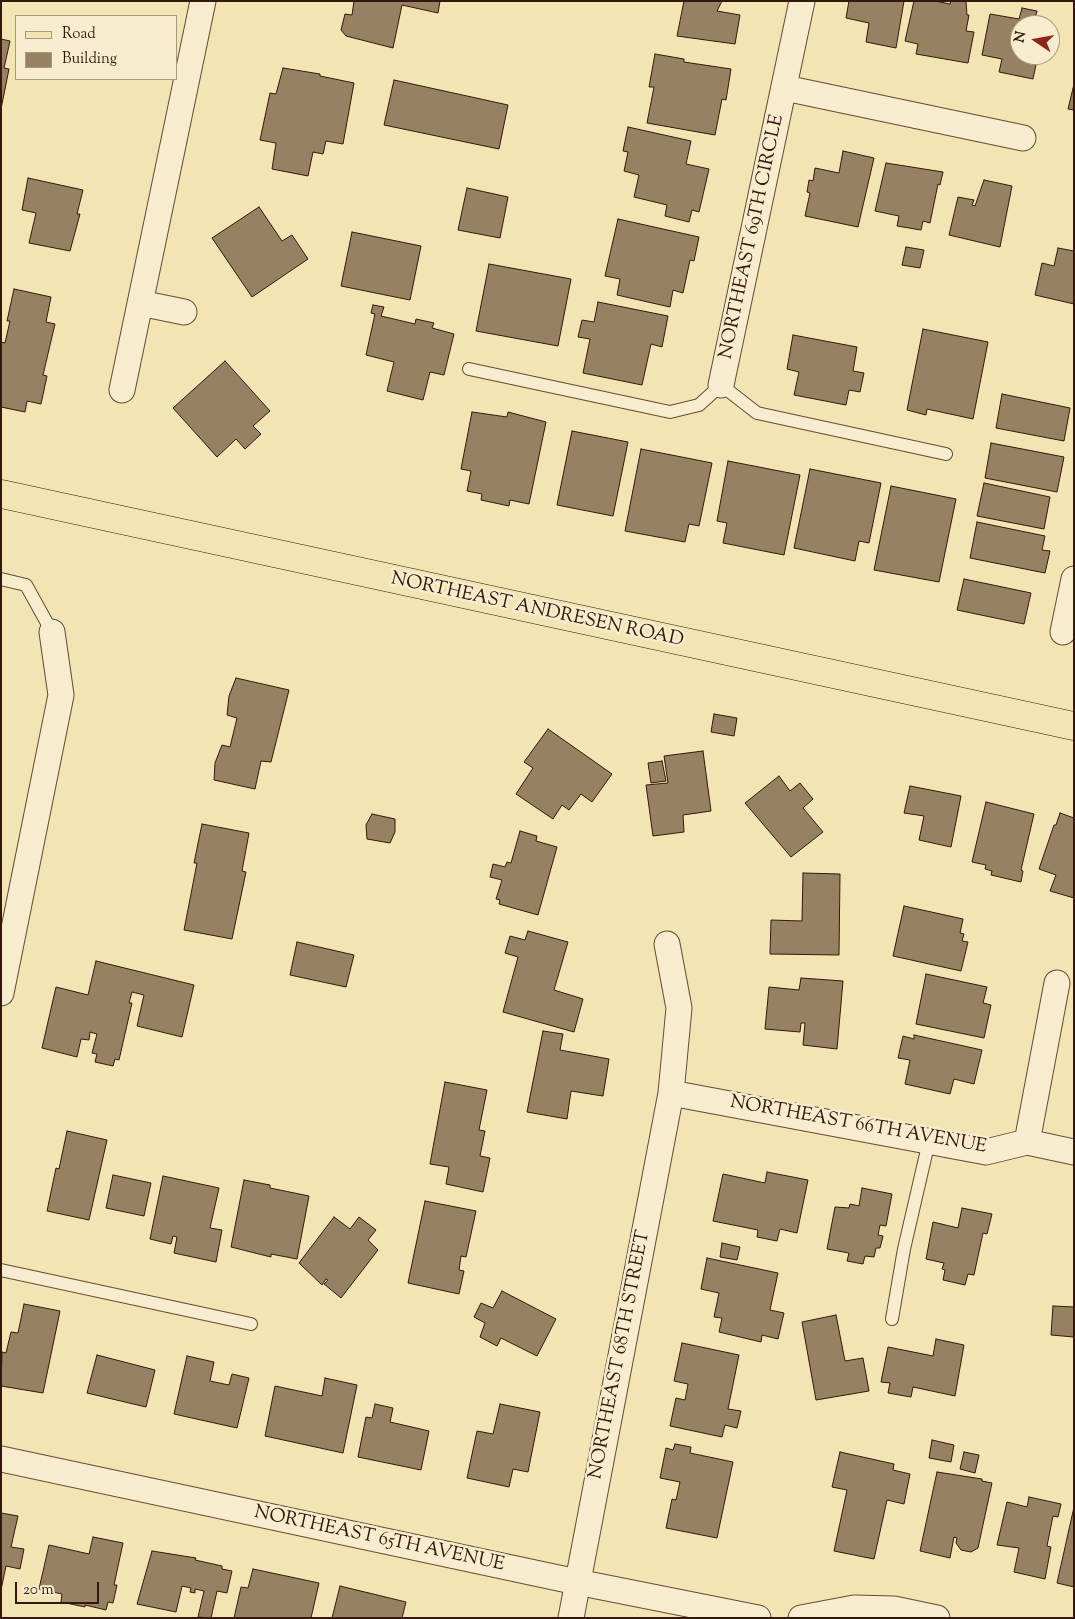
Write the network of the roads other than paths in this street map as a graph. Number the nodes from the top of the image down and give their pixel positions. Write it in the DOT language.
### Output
graph roads {
  1 [pos="203,1"];
  2 [pos="802,1"];
  3 [pos="785,88"];
  4 [pos="1023,138"];
  5 [pos="140,304"];
  6 [pos="184,312"];
  7 [pos="469,370"];
  8 [pos="721,385"];
  9 [pos="122,390"];
  10 [pos="946,454"];
  11 [pos="1,494"];
  12 [pos="1,579"];
  13 [pos="1074,579"];
  14 [pos="52,632"];
  15 [pos="1063,632"];
  16 [pos="1074,726"];
  17 [pos="667,944"];
  18 [pos="1057,983"];
  19 [pos="1,993"];
  20 [pos="671,1093"];
  21 [pos="929,1141"];
  22 [pos="1027,1142"];
  23 [pos="1074,1152"];
  24 [pos="1,1270"];
  25 [pos="892,1319"];
  26 [pos="251,1324"];
  27 [pos="1,1459"];
  28 [pos="577,1582"];
  29 [pos="570,1618"];
  30 [pos="758,1618"];
  31 [pos="801,1618"];
  32 [pos="937,1618"];
  1 -- 5 [label="street"];
  2 -- 3 [label="street, NORTHEAST 69TH CIRCLE"];
  3 -- 4 [label="street"];
  3 -- 8 [label="street, NORTHEAST 69TH CIRCLE"];
  5 -- 6 [label="street"];
  5 -- 9 [label="street"];
  7 -- 8 [label="lane"];
  8 -- 10 [label="lane"];
  11 -- 16 [label="main road, NORTHEAST ANDRESEN ROAD"];
  12 -- 14 [label="lane"];
  13 -- 15 [label="street"];
  14 -- 19 [label="street"];
  17 -- 20 [label="street, NORTHEAST 68TH STREET"];
  18 -- 22 [label="street"];
  20 -- 21 [label="street, NORTHEAST 66TH AVENUE"];
  20 -- 28 [label="street, NORTHEAST 68TH STREET"];
  21 -- 22 [label="street, NORTHEAST 66TH AVENUE"];
  21 -- 25 [label="lane"];
  22 -- 23 [label="street, NORTHEAST 66TH AVENUE"];
  24 -- 26 [label="lane"];
  27 -- 28 [label="street, NORTHEAST 65TH AVENUE"];
  28 -- 29 [label="street, NORTHEAST 68TH STREET"];
  28 -- 30 [label="street, NORTHEAST 65TH AVENUE"];
  31 -- 32 [label="street"];
}
